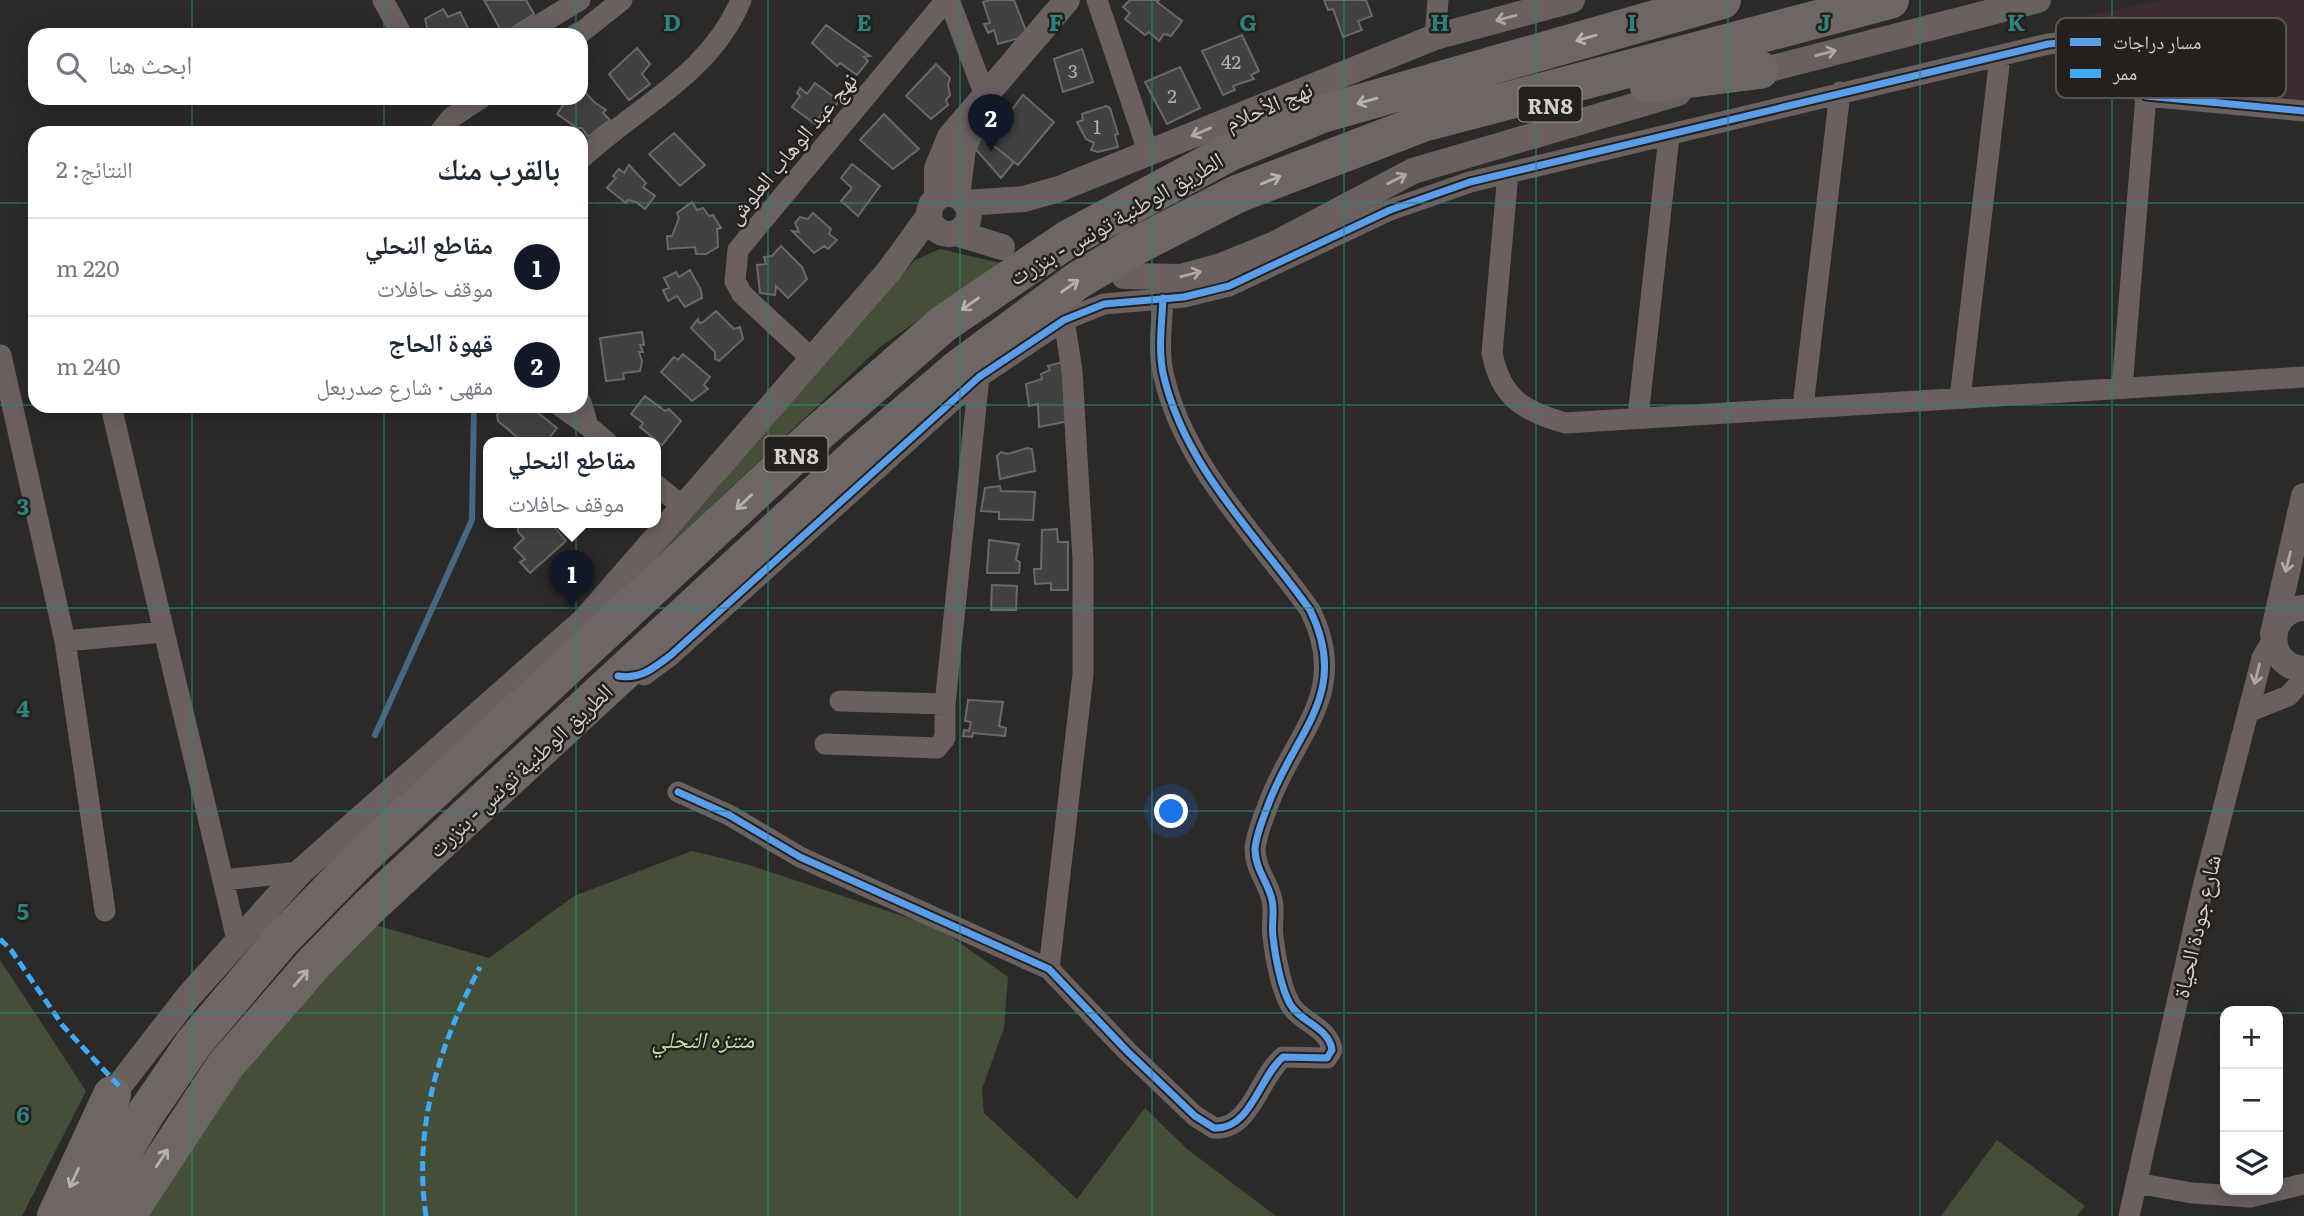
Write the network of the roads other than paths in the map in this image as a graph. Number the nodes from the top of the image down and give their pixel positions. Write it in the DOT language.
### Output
graph roads {
  1 [pos="383,0"];
  2 [pos="580,0"];
  3 [pos="622,0"];
  4 [pos="741,0"];
  5 [pos="948,0"];
  6 [pos="1067,0"];
  7 [pos="1084,0"];
  8 [pos="1097,0"];
  9 [pos="1438,0"];
  10 [pos="1572,0"];
  11 [pos="1722,0"];
  12 [pos="1890,0"];
  13 [pos="2038,0"];
  14 [pos="398,28"];
  15 [pos="534,28"];
  16 [pos="587,28"];
  17 [pos="1435,37"];
  18 [pos="2056,43"];
  19 [pos="2000,57"];
  20 [pos="1760,71"];
  21 [pos="1840,92"];
  22 [pos="2146,98"];
  23 [pos="2167,98"];
  24 [pos="986,101"];
  25 [pos="470,105"];
  26 [pos="2304,111"];
  27 [pos="445,126"];
  28 [pos="1669,136"];
  29 [pos="588,152"];
  30 [pos="1342,152"];
  31 [pos="1149,154"];
  32 [pos="1508,173"];
  33 [pos="948,213"];
  34 [pos="1002,247"];
  35 [pos="1124,276"];
  36 [pos="1163,298"];
  37 [pos="1064,320"];
  38 [pos="1,355"];
  39 [pos="812,359"];
  40 [pos="979,377"];
  41 [pos="2304,377"];
  42 [pos="2122,388"];
  43 [pos="1960,398"];
  44 [pos="1803,407"];
  45 [pos="113,413"];
  46 [pos="570,413"];
  47 [pos="585,413"];
  48 [pos="1638,416"];
  49 [pos="589,426"];
  50 [pos="601,437"];
  51 [pos="661,489"];
  52 [pos="2304,496"];
  53 [pos="682,506"];
  54 [pos="2304,608"];
  55 [pos="164,632"];
  56 [pos="2273,637"];
  57 [pos="65,641"];
  58 [pos="2304,669"];
  59 [pos="618,676"];
  60 [pos="2304,679"];
  61 [pos="840,701"];
  62 [pos="944,704"];
  63 [pos="2248,712"];
  64 [pos="825,744"];
  65 [pos="678,792"];
  66 [pos="300,872"];
  67 [pos="223,880"];
  68 [pos="105,911"];
  69 [pos="237,940"];
  70 [pos="1049,969"];
  71 [pos="112,1095"];
  72 [pos="2303,1181"];
  73 [pos="2136,1183"];
  74 [pos="56,1216"];
  75 [pos="85,1216"];
  76 [pos="126,1216"];
  77 [pos="2129,1216"];
  1 -- 14 [label="street"];
  2 -- 15 [label="street"];
  3 -- 16 [label="street"];
  4 -- 29 [label="street"];
  5 -- 24 [label="street"];
  5 -- 39 [label="street, نهج عبد الوهاب العلوش"];
  6 -- 24 [label="street"];
  7 -- 24 [label="street"];
  8 -- 31 [label="street"];
  9 -- 17 [label="street"];
  10 -- 17 [label="street, نهج الأحلام, one-way"];
  11 -- 75 [label="highway, الطريق الوطنية تونس - بنزرت / RN8, one-way"];
  12 -- 30 [label="highway, الطريق الوطنية تونس - بنزرت / RN8"];
  20 -- 13 [label="street, one-way"];
  17 -- 31 [label="street, نهج الأحلام, one-way"];
  18 -- 19 [label="street"];
  19 -- 21 [label="street"];
  19 -- 43 [label="street"];
  20 -- 30 [label="highway, RN8"];
  35 -- 20 [label="street, one-way"];
  21 -- 28 [label="street"];
  21 -- 44 [label="street"];
  22 -- 42 [label="street"];
  23 -- 26 [label="street"];
  24 -- 33 [label="street"];
  25 -- 27 [label="street"];
  28 -- 32 [label="street"];
  28 -- 48 [label="street"];
  59 -- 30 [label="highway, الطريق الوطنية تونس - بنزرت / RN8, one-way"];
  31 -- 33 [label="street, نهج الأحلام"];
  32 -- 36 [label="street"];
  32 -- 48 [label="street"];
  33 -- 34 [label="street"];
  33 -- 39 [label="street"];
  36 -- 37 [label="street"];
  36 -- 70 [label="street"];
  37 -- 40 [label="street"];
  37 -- 70 [label="street"];
  38 -- 57 [label="street"];
  39 -- 53 [label="street"];
  40 -- 59 [label="street"];
  40 -- 62 [label="street"];
  41 -- 42 [label="street"];
  42 -- 43 [label="street"];
  43 -- 44 [label="street"];
  44 -- 48 [label="street"];
  45 -- 55 [label="street"];
  46 -- 49 [label="street"];
  47 -- 49 [label="street"];
  49 -- 50 [label="street"];
  51 -- 53 [label="street"];
  52 -- 56 [label="street, شارع جودة الحياة, one-way"];
  53 -- 66 [label="street"];
  54 -- 56 [label="street"];
  55 -- 57 [label="street"];
  55 -- 67 [label="street"];
  56 -- 58 [label="street"];
  56 -- 63 [label="street, شارع جودة الحياة, one-way"];
  57 -- 68 [label="street"];
  76 -- 59 [label="highway, الطريق الوطنية تونس - بنزرت / RN8, one-way"];
  60 -- 63 [label="street"];
  61 -- 62 [label="street"];
  62 -- 64 [label="street"];
  63 -- 73 [label="street, شارع جودة الحياة"];
  65 -- 70 [label="street"];
  66 -- 67 [label="street"];
  66 -- 69 [label="street"];
  67 -- 69 [label="street"];
  69 -- 71 [label="street"];
  71 -- 74 [label="highway, one-way"];
  72 -- 73 [label="street"];
  73 -- 77 [label="street, شارع جودة الحياة"];
}
